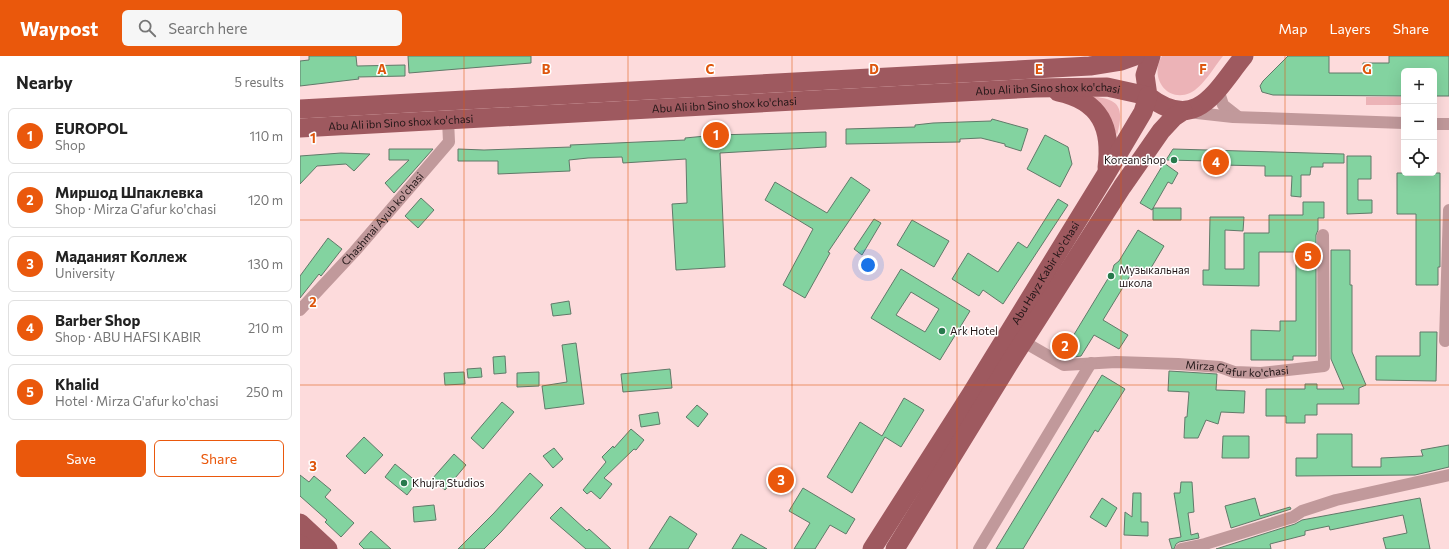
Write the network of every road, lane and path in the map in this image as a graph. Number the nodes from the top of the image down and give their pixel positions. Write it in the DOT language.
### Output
graph roads {
  1 [pos="1135,56"];
  2 [pos="1150,56"];
  3 [pos="1244,56"];
  4 [pos="1035,88"];
  5 [pos="1218,89"];
  6 [pos="1148,96"];
  7 [pos="300,109"];
  8 [pos="1183,111"];
  9 [pos="1238,116"];
  10 [pos="448,120"];
  11 [pos="1401,123"];
  12 [pos="1437,124"];
  13 [pos="1449,124"];
  14 [pos="300,128"];
  15 [pos="1106,174"];
  16 [pos="1449,210"];
  17 [pos="1323,235"];
  18 [pos="300,310"];
  19 [pos="1445,341"];
  20 [pos="1024,342"];
  21 [pos="1091,363"];
  22 [pos="1449,475"];
  23 [pos="300,523"];
  24 [pos="300,544"];
  25 [pos="305,549"];
  26 [pos="328,549"];
  27 [pos="872,549"];
  28 [pos="895,549"];
  29 [pos="979,549"];
  30 [pos="1181,549"];
  1 -- 7 [label="main road, Abu Ali ibn Sino shox ko'chasi"];
  2 -- 6 [label="main road"];
  3 -- 5 [label="main road, Abu Hayz Kabir ko'chasi"];
  4 -- 6 [label="main road, Abu Ali ibn Sino shox ko'chasi"];
  4 -- 10 [label="main road, Abu Ali ibn Sino shox ko'chasi"];
  4 -- 15 [label="main road"];
  5 -- 8 [label="main road, Abu Hayz Kabir ko'chasi"];
  5 -- 9 [label="street"];
  6 -- 8 [label="main road, Abu Ali ibn Sino shox ko'chasi"];
  6 -- 15 [label="main road, Abu Hayz Kabir ko'chasi"];
  8 -- 9 [label="street"];
  8 -- 20 [label="main road, Abu Hayz Kabir ko'chasi"];
  9 -- 11 [label="street"];
  10 -- 14 [label="main road, Abu Ali ibn Sino shox ko'chasi"];
  10 -- 18 [label="street, Chashmai Ayub ko'chasi"];
  12 -- 13 [label="street"];
  15 -- 27 [label="main road, Abu Hayz Kabir ko'chasi"];
  16 -- 19 [label="street"];
  17 -- 21 [label="street, Mirza G'afur ko'chasi"];
  20 -- 21 [label="street, Mirza G'afur ko'chasi"];
  20 -- 28 [label="main road, Abu Hayz Kabir ko'chasi"];
  21 -- 29 [label="street"];
  22 -- 30 [label="street"];
  23 -- 26 [label="main road"];
  24 -- 25 [label="main road"];
}
